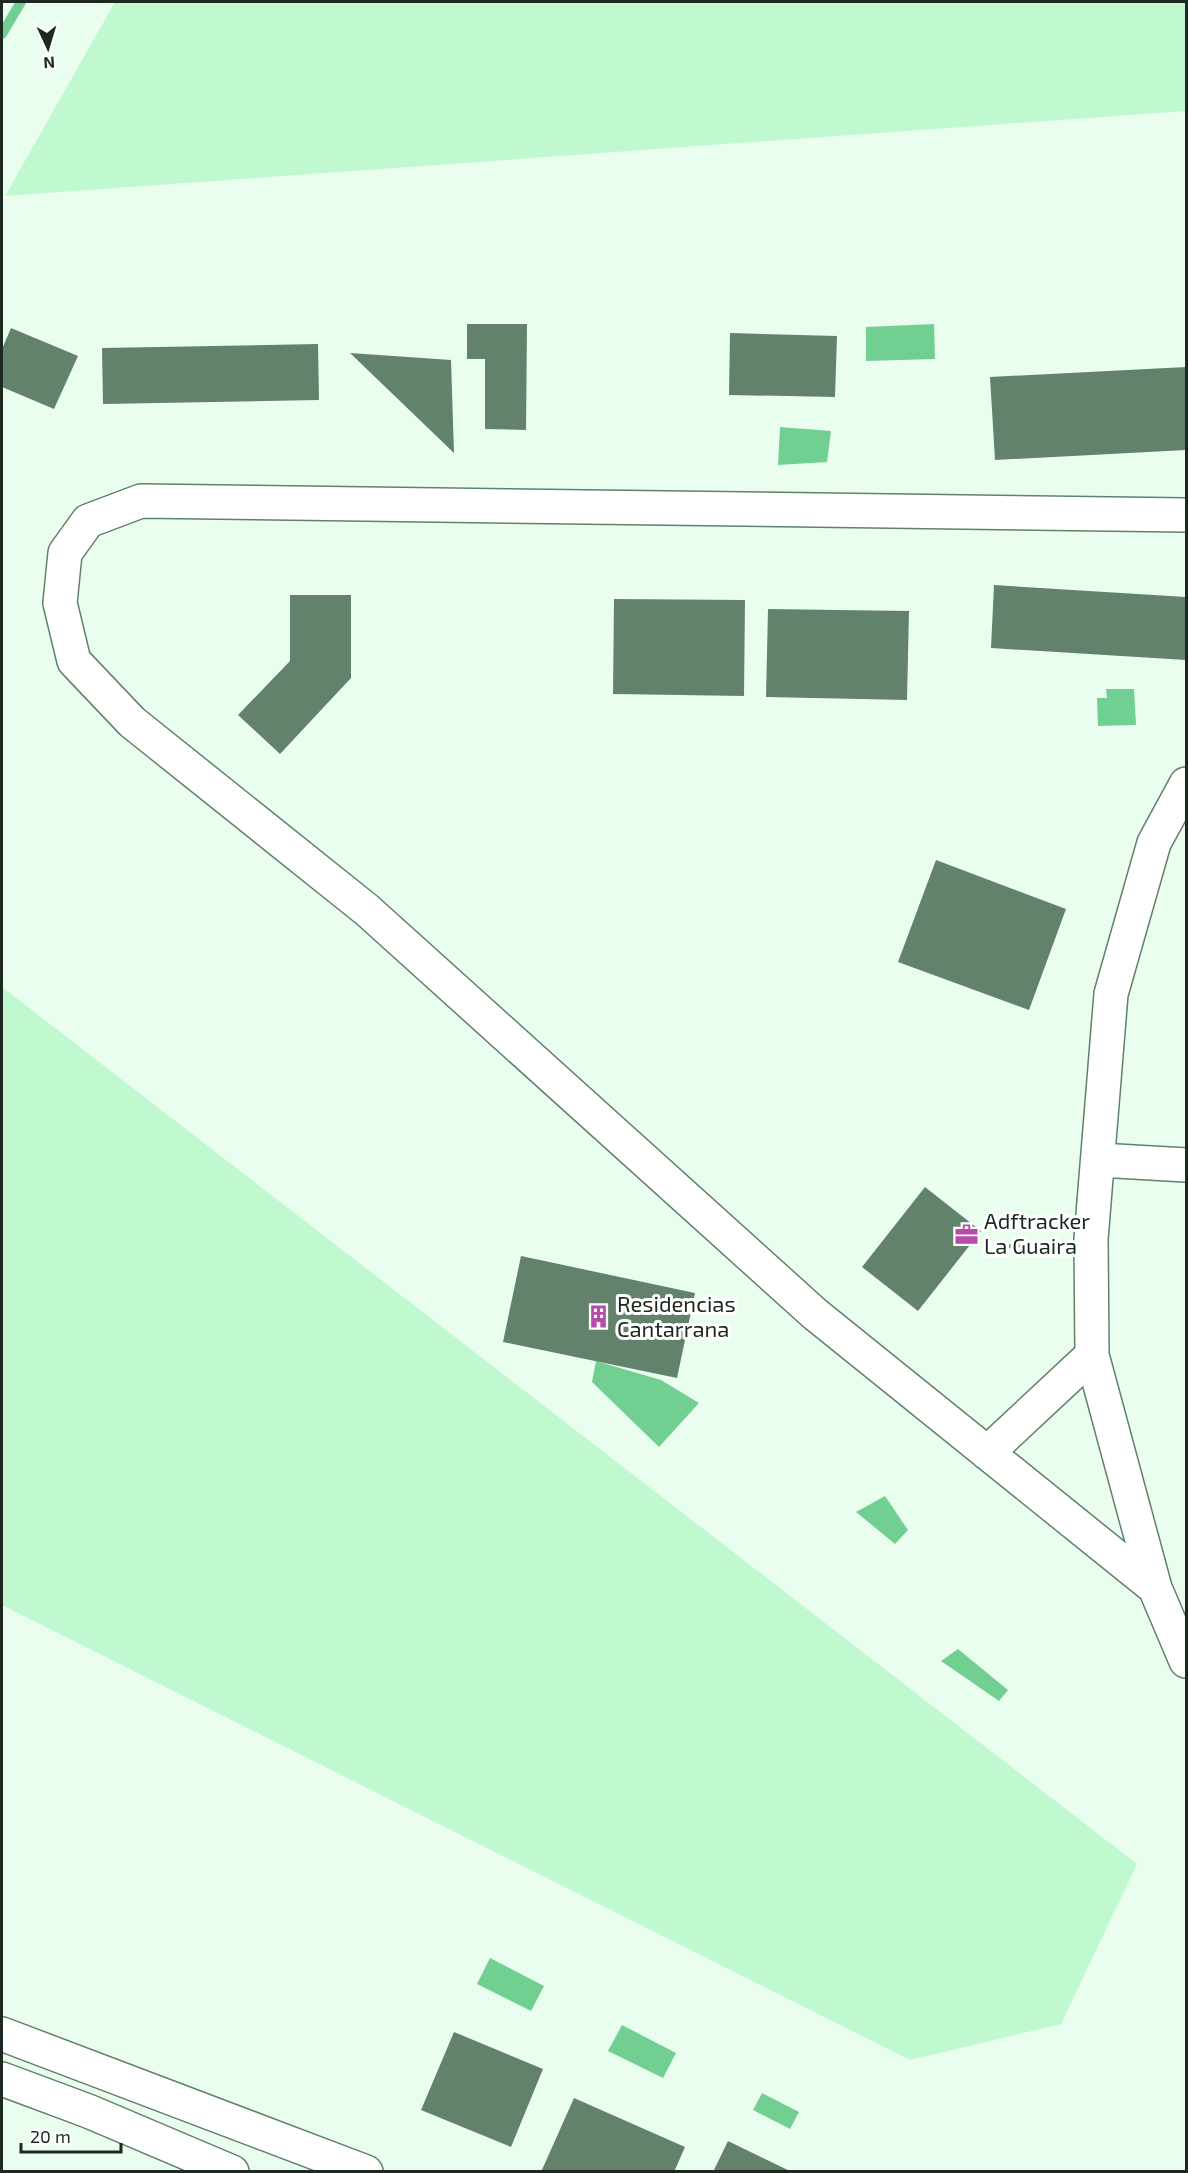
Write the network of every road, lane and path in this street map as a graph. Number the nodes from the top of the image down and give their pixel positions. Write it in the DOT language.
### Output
graph roads {
  1 [pos="1186,515"];
  2 [pos="1186,784"];
  3 [pos="1099,1160"];
  4 [pos="1186,1165"];
  5 [pos="1091,1239"];
  6 [pos="1000,1247"];
  7 [pos="1092,1355"];
  8 [pos="987,1453"];
  9 [pos="1155,1588"];
  10 [pos="1186,1661"];
  11 [pos="2,2034"];
  12 [pos="2,2079"];
  13 [pos="232,2172"];
  14 [pos="366,2172"];
  1 -- 8 [label="street"];
  2 -- 3 [label="street"];
  3 -- 4 [label="street"];
  3 -- 5 [label="street"];
  5 -- 6 [label="path"];
  5 -- 7 [label="street"];
  7 -- 8 [label="street"];
  7 -- 9 [label="street"];
  8 -- 9 [label="street"];
  9 -- 10 [label="street"];
  11 -- 14 [label="street"];
  12 -- 13 [label="street"];
}
